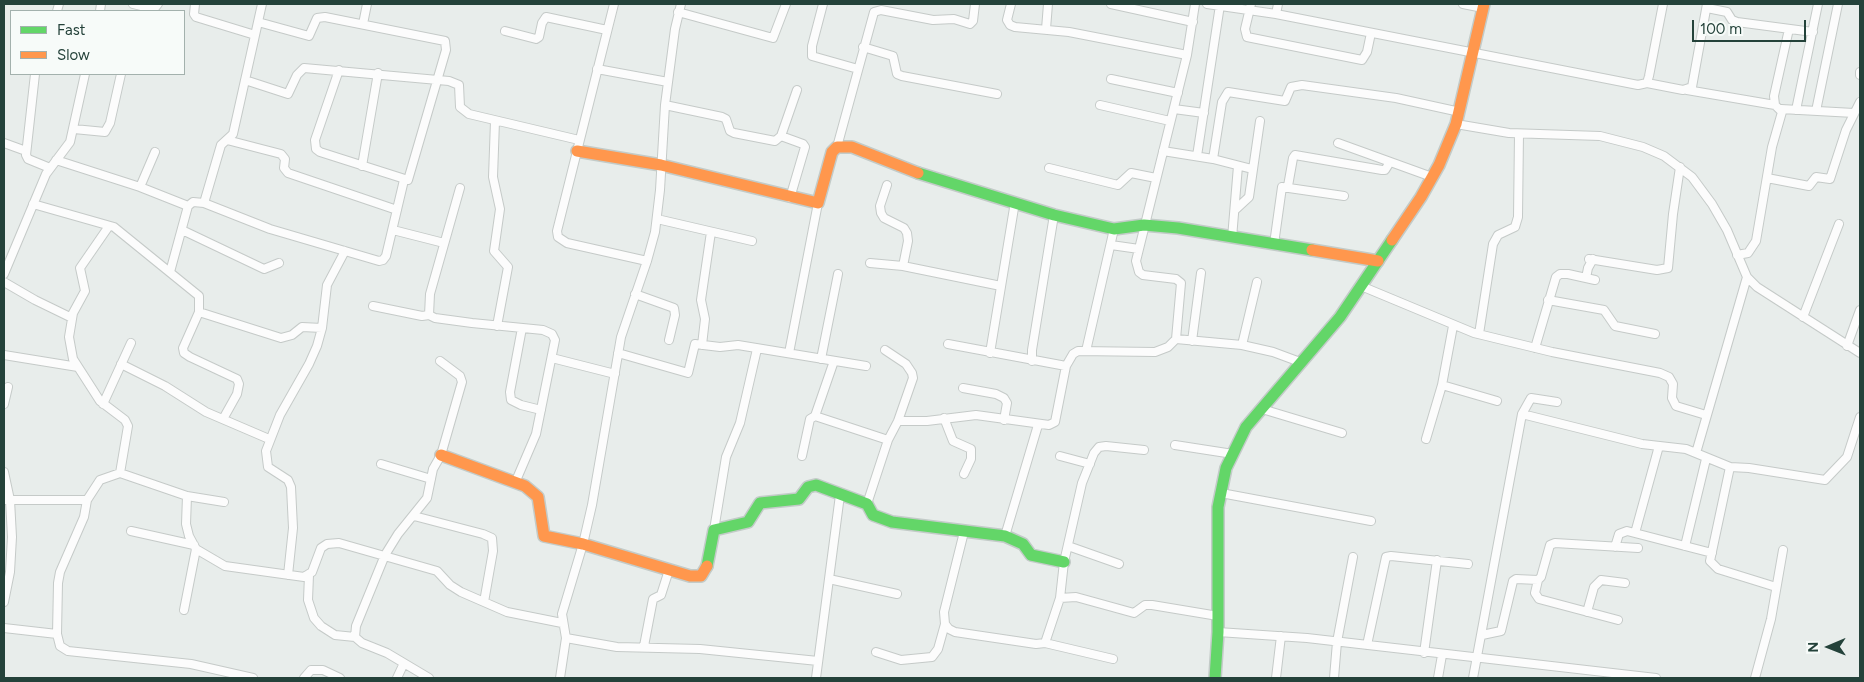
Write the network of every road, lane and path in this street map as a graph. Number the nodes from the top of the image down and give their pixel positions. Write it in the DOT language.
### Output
graph roads {
  1 [pos="133,4"];
  2 [pos="158,4"];
  3 [pos="196,4"];
  4 [pos="262,4"];
  5 [pos="367,4"];
  6 [pos="614,4"];
  7 [pos="786,4"];
  8 [pos="823,4"];
  9 [pos="974,4"];
  10 [pos="1011,4"];
  11 [pos="1048,4"];
  12 [pos="1111,4"];
  13 [pos="1195,4"];
  14 [pos="1207,4"];
  15 [pos="1278,4"];
  16 [pos="1463,4"];
  17 [pos="1663,4"];
  18 [pos="1818,4"];
  19 [pos="1838,4"];
  20 [pos="1220,6"];
  21 [pos="1484,6"];
  22 [pos="1707,6"];
  23 [pos="1250,7"];
  24 [pos="680,8"];
  25 [pos="1276,14"];
  26 [pos="258,22"];
  27 [pos="1193,22"];
  28 [pos="363,24"];
  29 [pos="1789,29"];
  30 [pos="607,30"];
  31 [pos="1046,30"];
  32 [pos="505,31"];
  33 [pos="1813,32"];
  34 [pos="1371,33"];
  35 [pos="255,35"];
  36 [pos="863,47"];
  37 [pos="1472,53"];
  38 [pos="1187,55"];
  39 [pos="597,69"];
  40 [pos="858,69"];
  41 [pos="339,70"];
  42 [pos="378,73"];
  43 [pos="36,75"];
  44 [pos="85,75"];
  45 [pos="121,75"];
  46 [pos="1111,79"];
  47 [pos="245,80"];
  48 [pos="437,80"];
  49 [pos="668,82"];
  50 [pos="1647,83"];
  51 [pos="797,90"];
  52 [pos="1687,90"];
  53 [pos="1178,93"];
  54 [pos="997,94"];
  55 [pos="1860,102"];
  56 [pos="665,105"];
  57 [pos="1100,105"];
  58 [pos="1778,107"];
  59 [pos="1174,109"];
  60 [pos="1796,110"];
  61 [pos="1816,111"];
  62 [pos="1460,112"];
  63 [pos="1204,113"];
  64 [pos="1854,113"];
  65 [pos="496,121"];
  66 [pos="1170,121"];
  67 [pos="1260,121"];
  68 [pos="1456,124"];
  69 [pos="74,129"];
  70 [pos="1520,134"];
  71 [pos="781,136"];
  72 [pos="227,140"];
  73 [pos="4,143"];
  74 [pos="1338,143"];
  75 [pos="578,146"];
  76 [pos="837,147"];
  77 [pos="26,151"];
  78 [pos="1163,151"];
  79 [pos="155,152"];
  80 [pos="1197,156"];
  81 [pos="1213,159"];
  82 [pos="56,160"];
  83 [pos="1390,162"];
  84 [pos="362,166"];
  85 [pos="660,166"];
  86 [pos="1238,166"];
  87 [pos="1680,167"];
  88 [pos="50,168"];
  89 [pos="1049,168"];
  90 [pos="1252,169"];
  91 [pos="1432,176"];
  92 [pos="1156,178"];
  93 [pos="1767,178"];
  94 [pos="404,180"];
  95 [pos="887,185"];
  96 [pos="1288,186"];
  97 [pos="140,187"];
  98 [pos="460,188"];
  99 [pos="1344,196"];
  100 [pos="790,198"];
  101 [pos="1015,202"];
  102 [pos="204,203"];
  103 [pos="818,203"];
  104 [pos="33,204"];
  105 [pos="188,206"];
  106 [pos="1236,209"];
  107 [pos="397,210"];
  108 [pos="1054,215"];
  109 [pos="657,219"];
  110 [pos="1839,224"];
  111 [pos="1144,225"];
  112 [pos="109,226"];
  113 [pos="1114,229"];
  114 [pos="182,230"];
  115 [pos="392,230"];
  116 [pos="711,232"];
  117 [pos="1232,238"];
  118 [pos="752,241"];
  119 [pos="444,243"];
  120 [pos="1274,244"];
  121 [pos="1111,245"];
  122 [pos="1139,249"];
  123 [pos="344,251"];
  124 [pos="1737,256"];
  125 [pos="647,261"];
  126 [pos="1378,261"];
  127 [pos="280,263"];
  128 [pos="870,263"];
  129 [pos="903,266"];
  130 [pos="170,272"];
  131 [pos="1201,273"];
  132 [pos="4,274"];
  133 [pos="838,274"];
  134 [pos="1747,277"];
  135 [pos="1586,278"];
  136 [pos="1596,280"];
  137 [pos="4,282"];
  138 [pos="1257,282"];
  139 [pos="1001,286"];
  140 [pos="1361,286"];
  141 [pos="636,294"];
  142 [pos="1548,300"];
  143 [pos="372,306"];
  144 [pos="1860,310"];
  145 [pos="199,312"];
  146 [pos="429,315"];
  147 [pos="1803,317"];
  148 [pos="72,318"];
  149 [pos="497,326"];
  150 [pos="1453,326"];
  151 [pos="322,328"];
  152 [pos="522,328"];
  153 [pos="1479,334"];
  154 [pos="1655,334"];
  155 [pos="1176,339"];
  156 [pos="669,340"];
  157 [pos="1192,341"];
  158 [pos="131,343"];
  159 [pos="948,344"];
  160 [pos="702,345"];
  161 [pos="1242,345"];
  162 [pos="1847,346"];
  163 [pos="1535,348"];
  164 [pos="757,349"];
  165 [pos="885,350"];
  166 [pos="618,352"];
  167 [pos="1086,352"];
  168 [pos="789,353"];
  169 [pos="990,353"];
  170 [pos="1860,353"];
  171 [pos="4,355"];
  172 [pos="552,358"];
  173 [pos="821,359"];
  174 [pos="440,361"];
  175 [pos="1032,361"];
  176 [pos="834,362"];
  177 [pos="1300,362"];
  178 [pos="121,364"];
  179 [pos="78,366"];
  180 [pos="866,366"];
  181 [pos="1066,366"];
  182 [pos="615,374"];
  183 [pos="1442,385"];
  184 [pos="8,387"];
  185 [pos="963,388"];
  186 [pos="1497,401"];
  187 [pos="1557,402"];
  188 [pos="4,404"];
  189 [pos="103,404"];
  190 [pos="1262,409"];
  191 [pos="541,410"];
  192 [pos="1522,414"];
  193 [pos="1706,415"];
  194 [pos="815,416"];
  195 [pos="1860,417"];
  196 [pos="944,418"];
  197 [pos="223,420"];
  198 [pos="1004,420"];
  199 [pos="898,421"];
  200 [pos="1038,425"];
  201 [pos="1342,433"];
  202 [pos="269,439"];
  203 [pos="1426,439"];
  204 [pos="888,440"];
  205 [pos="1175,445"];
  206 [pos="1659,446"];
  207 [pos="1144,450"];
  208 [pos="1696,453"];
  209 [pos="1234,454"];
  210 [pos="441,456"];
  211 [pos="802,456"];
  212 [pos="1060,456"];
  213 [pos="1706,459"];
  214 [pos="381,464"];
  215 [pos="1090,464"];
  216 [pos="1730,467"];
  217 [pos="4,472"];
  218 [pos="120,472"];
  219 [pos="964,474"];
  220 [pos="431,479"];
  221 [pos="515,482"];
  222 [pos="1221,493"];
  223 [pos="840,495"];
  224 [pos="187,496"];
  225 [pos="7,500"];
  226 [pos="87,500"];
  227 [pos="224,502"];
  228 [pos="867,504"];
  229 [pos="414,516"];
  230 [pos="1371,521"];
  231 [pos="714,530"];
  232 [pos="131,531"];
  233 [pos="964,532"];
  234 [pos="1635,533"];
  235 [pos="1005,536"];
  236 [pos="583,544"];
  237 [pos="1068,546"];
  238 [pos="1685,546"];
  239 [pos="195,547"];
  240 [pos="1615,547"];
  241 [pos="1638,548"];
  242 [pos="1782,550"];
  243 [pos="1712,553"];
  244 [pos="385,555"];
  245 [pos="1354,557"];
  246 [pos="1437,560"];
  247 [pos="1064,562"];
  248 [pos="1119,564"];
  249 [pos="1468,564"];
  250 [pos="670,570"];
  251 [pos="288,575"];
  252 [pos="309,575"];
  253 [pos="829,579"];
  254 [pos="1538,580"];
  255 [pos="1625,583"];
  256 [pos="1776,587"];
  257 [pos="897,594"];
  258 [pos="1060,598"];
  259 [pos="4,602"];
  260 [pos="484,602"];
  261 [pos="184,610"];
  262 [pos="1587,612"];
  263 [pos="1218,616"];
  264 [pos="1618,620"];
  265 [pos="562,623"];
  266 [pos="945,624"];
  267 [pos="4,628"];
  268 [pos="1218,632"];
  269 [pos="56,634"];
  270 [pos="1482,635"];
  271 [pos="1281,636"];
  272 [pos="355,637"];
  273 [pos="566,638"];
  274 [pos="1337,642"];
  275 [pos="1045,643"];
  276 [pos="644,646"];
  277 [pos="1367,646"];
  278 [pos="876,652"];
  279 [pos="1424,652"];
  280 [pos="1442,655"];
  281 [pos="1478,658"];
  282 [pos="1112,659"];
  283 [pos="818,662"];
  284 [pos="404,663"];
  285 [pos="1613,676"];
  286 [pos="253,678"];
  287 [pos="304,678"];
  288 [pos="340,678"];
  289 [pos="397,678"];
  290 [pos="429,678"];
  291 [pos="560,678"];
  292 [pos="816,678"];
  293 [pos="1215,678"];
  294 [pos="1276,678"];
  295 [pos="1334,678"];
  296 [pos="1438,678"];
  297 [pos="1473,678"];
  298 [pos="1656,678"];
  299 [pos="1755,678"];
  1 -- 2 [label="street"];
  3 -- 35 [label="street"];
  4 -- 26 [label="street"];
  5 -- 28 [label="street"];
  6 -- 30 [label="street"];
  7 -- 24 [label="street"];
  8 -- 40 [label="street"];
  9 -- 36 [label="street"];
  10 -- 31 [label="street"];
  11 -- 31 [label="street"];
  12 -- 27 [label="street"];
  13 -- 27 [label="street"];
  14 -- 20 [label="street"];
  15 -- 25 [label="street"];
  16 -- 21 [label="street"];
  17 -- 50 [label="street"];
  18 -- 33 [label="street"];
  19 -- 61 [label="street"];
  20 -- 23 [label="street"];
  20 -- 63 [label="street"];
  21 -- 37 [label="street"];
  22 -- 29 [label="street"];
  22 -- 52 [label="street"];
  23 -- 25 [label="street"];
  23 -- 34 [label="street"];
  24 -- 49 [label="street"];
  25 -- 34 [label="street"];
  26 -- 28 [label="street"];
  26 -- 35 [label="street"];
  27 -- 38 [label="street"];
  28 -- 48 [label="street"];
  29 -- 33 [label="street"];
  29 -- 58 [label="street"];
  30 -- 32 [label="street"];
  30 -- 39 [label="street"];
  31 -- 38 [label="street"];
  33 -- 60 [label="street"];
  34 -- 37 [label="street"];
  35 -- 47 [label="street"];
  36 -- 40 [label="street"];
  36 -- 54 [label="street"];
  37 -- 50 [label="street"];
  37 -- 62 [label="street"];
  38 -- 53 [label="street"];
  39 -- 49 [label="street"];
  39 -- 75 [label="street"];
  40 -- 76 [label="street"];
  41 -- 42 [label="street"];
  41 -- 47 [label="street"];
  41 -- 84 [label="street"];
  42 -- 48 [label="street"];
  42 -- 84 [label="street"];
  43 -- 77 [label="street"];
  44 -- 69 [label="street"];
  45 -- 69 [label="street"];
  46 -- 53 [label="street"];
  47 -- 72 [label="street"];
  48 -- 65 [label="street"];
  48 -- 94 [label="street"];
  49 -- 56 [label="street"];
  50 -- 52 [label="street"];
  51 -- 71 [label="street"];
  52 -- 58 [label="street"];
  53 -- 59 [label="street"];
  55 -- 64 [label="street"];
  56 -- 71 [label="street"];
  56 -- 85 [label="street"];
  57 -- 66 [label="street"];
  58 -- 60 [label="street"];
  58 -- 93 [label="street"];
  59 -- 63 [label="street"];
  59 -- 66 [label="street"];
  60 -- 61 [label="street"];
  61 -- 64 [label="street"];
  62 -- 68 [label="street"];
  62 -- 81 [label="street"];
  63 -- 80 [label="street"];
  64 -- 93 [label="street"];
  65 -- 75 [label="street"];
  65 -- 149 [label="street"];
  66 -- 78 [label="street"];
  67 -- 90 [label="street"];
  68 -- 70 [label="street"];
  68 -- 91 [label="street"];
  69 -- 82 [label="street"];
  70 -- 87 [label="street"];
  70 -- 153 [label="street"];
  71 -- 100 [label="street"];
  72 -- 102 [label="street"];
  72 -- 107 [label="street"];
  73 -- 77 [label="street"];
  74 -- 83 [label="street"];
  75 -- 85 [label="street"];
  75 -- 125 [label="street"];
  76 -- 101 [label="street"];
  76 -- 103 [label="street"];
  77 -- 88 [label="street"];
  78 -- 80 [label="street"];
  78 -- 92 [label="street"];
  79 -- 97 [label="street"];
  80 -- 81 [label="street"];
  81 -- 86 [label="street"];
  82 -- 88 [label="street"];
  82 -- 97 [label="street"];
  83 -- 91 [label="street"];
  83 -- 96 [label="street"];
  84 -- 94 [label="street"];
  85 -- 100 [label="street"];
  85 -- 109 [label="street"];
  86 -- 90 [label="street"];
  86 -- 106 [label="street"];
  87 -- 124 [label="street"];
  87 -- 135 [label="street"];
  88 -- 104 [label="street"];
  89 -- 92 [label="street"];
  90 -- 106 [label="street"];
  91 -- 126 [label="street"];
  92 -- 111 [label="street"];
  93 -- 124 [label="street"];
  94 -- 107 [label="street"];
  95 -- 129 [label="street"];
  96 -- 99 [label="street"];
  96 -- 120 [label="street"];
  97 -- 105 [label="street"];
  98 -- 119 [label="street"];
  100 -- 103 [label="street"];
  101 -- 108 [label="street"];
  101 -- 139 [label="street"];
  102 -- 105 [label="street"];
  102 -- 123 [label="street"];
  103 -- 168 [label="street"];
  104 -- 112 [label="street"];
  104 -- 132 [label="street"];
  105 -- 114 [label="street"];
  106 -- 117 [label="street"];
  107 -- 115 [label="street"];
  108 -- 113 [label="street"];
  108 -- 175 [label="street"];
  109 -- 116 [label="street"];
  109 -- 125 [label="street"];
  110 -- 147 [label="street"];
  111 -- 113 [label="street"];
  111 -- 117 [label="street"];
  111 -- 122 [label="street"];
  112 -- 130 [label="street"];
  112 -- 148 [label="street"];
  113 -- 121 [label="street"];
  114 -- 127 [label="street"];
  114 -- 130 [label="street"];
  115 -- 119 [label="street"];
  115 -- 123 [label="street"];
  116 -- 118 [label="street"];
  116 -- 160 [label="street"];
  117 -- 120 [label="street"];
  119 -- 146 [label="street"];
  120 -- 126 [label="street"];
  121 -- 122 [label="street"];
  121 -- 167 [label="street"];
  122 -- 155 [label="street"];
  123 -- 151 [label="street"];
  124 -- 134 [label="street"];
  125 -- 141 [label="street"];
  126 -- 140 [label="street"];
  128 -- 129 [label="street"];
  129 -- 139 [label="street"];
  130 -- 145 [label="street"];
  131 -- 157 [label="street"];
  133 -- 173 [label="street"];
  134 -- 147 [label="street"];
  134 -- 193 [label="street"];
  135 -- 136 [label="street"];
  135 -- 142 [label="street"];
  137 -- 148 [label="street"];
  138 -- 161 [label="street"];
  139 -- 169 [label="street"];
  140 -- 150 [label="street"];
  140 -- 177 [label="street"];
  141 -- 156 [label="street"];
  141 -- 166 [label="street"];
  142 -- 154 [label="street"];
  142 -- 163 [label="street"];
  143 -- 146 [label="street"];
  144 -- 162 [label="street"];
  145 -- 151 [label="street"];
  145 -- 197 [label="street"];
  146 -- 149 [label="street"];
  147 -- 162 [label="street"];
  148 -- 179 [label="street"];
  149 -- 152 [label="street"];
  150 -- 153 [label="street"];
  150 -- 183 [label="street"];
  151 -- 202 [label="street"];
  152 -- 172 [label="street"];
  152 -- 191 [label="street"];
  153 -- 163 [label="street"];
  155 -- 157 [label="street"];
  155 -- 167 [label="street"];
  157 -- 161 [label="street"];
  158 -- 178 [label="street"];
  159 -- 169 [label="street"];
  160 -- 164 [label="street"];
  160 -- 166 [label="street"];
  161 -- 177 [label="street"];
  162 -- 170 [label="street"];
  163 -- 193 [label="street"];
  164 -- 168 [label="street"];
  164 -- 231 [label="street"];
  165 -- 199 [label="street"];
  166 -- 182 [label="street"];
  167 -- 181 [label="street"];
  168 -- 173 [label="street"];
  169 -- 175 [label="street"];
  171 -- 179 [label="street"];
  172 -- 182 [label="street"];
  172 -- 191 [label="street"];
  173 -- 176 [label="street"];
  174 -- 210 [label="street"];
  175 -- 181 [label="street"];
  176 -- 180 [label="street"];
  176 -- 194 [label="street"];
  177 -- 190 [label="street"];
  178 -- 189 [label="street"];
  178 -- 197 [label="street"];
  179 -- 189 [label="street"];
  181 -- 200 [label="street"];
  182 -- 236 [label="street"];
  183 -- 186 [label="street"];
  183 -- 203 [label="street"];
  184 -- 188 [label="street"];
  185 -- 198 [label="street"];
  187 -- 192 [label="street"];
  189 -- 218 [label="street"];
  190 -- 201 [label="street"];
  190 -- 209 [label="street"];
  191 -- 221 [label="street"];
  192 -- 206 [label="street"];
  192 -- 270 [label="street"];
  193 -- 208 [label="street"];
  194 -- 204 [label="street"];
  194 -- 211 [label="street"];
  195 -- 216 [label="street"];
  196 -- 198 [label="street"];
  196 -- 199 [label="street"];
  196 -- 219 [label="street"];
  197 -- 202 [label="street"];
  198 -- 200 [label="street"];
  199 -- 204 [label="street"];
  200 -- 235 [label="street"];
  202 -- 251 [label="street"];
  204 -- 228 [label="street"];
  205 -- 209 [label="street"];
  206 -- 208 [label="street"];
  206 -- 234 [label="street"];
  207 -- 215 [label="street"];
  208 -- 213 [label="street"];
  209 -- 222 [label="street"];
  210 -- 220 [label="street"];
  210 -- 221 [label="street"];
  212 -- 215 [label="street"];
  213 -- 216 [label="street"];
  213 -- 238 [label="street"];
  214 -- 220 [label="street"];
  215 -- 237 [label="street"];
  216 -- 243 [label="street"];
  217 -- 225 [label="street"];
  218 -- 224 [label="street"];
  218 -- 226 [label="street"];
  220 -- 229 [label="street"];
  221 -- 236 [label="street"];
  222 -- 230 [label="street"];
  222 -- 263 [label="street"];
  223 -- 228 [label="street"];
  223 -- 231 [label="street"];
  223 -- 253 [label="street"];
  224 -- 227 [label="street"];
  224 -- 239 [label="street"];
  225 -- 226 [label="street"];
  225 -- 259 [label="street"];
  226 -- 269 [label="street"];
  228 -- 233 [label="street"];
  229 -- 244 [label="street"];
  229 -- 260 [label="street"];
  231 -- 250 [label="street"];
  232 -- 239 [label="street"];
  233 -- 235 [label="street"];
  233 -- 266 [label="street"];
  234 -- 238 [label="street"];
  234 -- 240 [label="street"];
  235 -- 247 [label="street"];
  236 -- 250 [label="street"];
  236 -- 265 [label="street"];
  237 -- 247 [label="street"];
  237 -- 248 [label="street"];
  238 -- 243 [label="street"];
  239 -- 251 [label="street"];
  239 -- 261 [label="street"];
  240 -- 241 [label="street"];
  240 -- 254 [label="street"];
  242 -- 256 [label="street"];
  243 -- 256 [label="street"];
  244 -- 252 [label="street"];
  244 -- 260 [label="street"];
  244 -- 272 [label="street"];
  245 -- 274 [label="street"];
  246 -- 249 [label="street"];
  246 -- 277 [label="street"];
  246 -- 279 [label="street"];
  247 -- 258 [label="street"];
  250 -- 276 [label="street"];
  251 -- 252 [label="street"];
  252 -- 272 [label="street"];
  253 -- 257 [label="street"];
  253 -- 283 [label="street"];
  254 -- 262 [label="street"];
  254 -- 270 [label="street"];
  255 -- 262 [label="street"];
  256 -- 299 [label="street"];
  258 -- 263 [label="street"];
  258 -- 275 [label="street"];
  260 -- 265 [label="street"];
  262 -- 264 [label="street"];
  263 -- 268 [label="street"];
  265 -- 273 [label="street"];
  266 -- 275 [label="street"];
  266 -- 278 [label="street"];
  267 -- 269 [label="street"];
  268 -- 271 [label="street"];
  268 -- 293 [label="street"];
  269 -- 286 [label="street"];
  270 -- 281 [label="street"];
  271 -- 274 [label="street"];
  271 -- 294 [label="street"];
  272 -- 284 [label="street"];
  273 -- 276 [label="street"];
  273 -- 291 [label="street"];
  274 -- 277 [label="street"];
  274 -- 295 [label="street"];
  275 -- 282 [label="street"];
  276 -- 283 [label="street"];
  277 -- 279 [label="street"];
  279 -- 280 [label="street"];
  280 -- 281 [label="street"];
  280 -- 296 [label="street"];
  281 -- 285 [label="street"];
  281 -- 297 [label="street"];
  283 -- 292 [label="street"];
  284 -- 289 [label="street"];
  284 -- 290 [label="street"];
  285 -- 298 [label="street"];
  287 -- 288 [label="street"];
}
